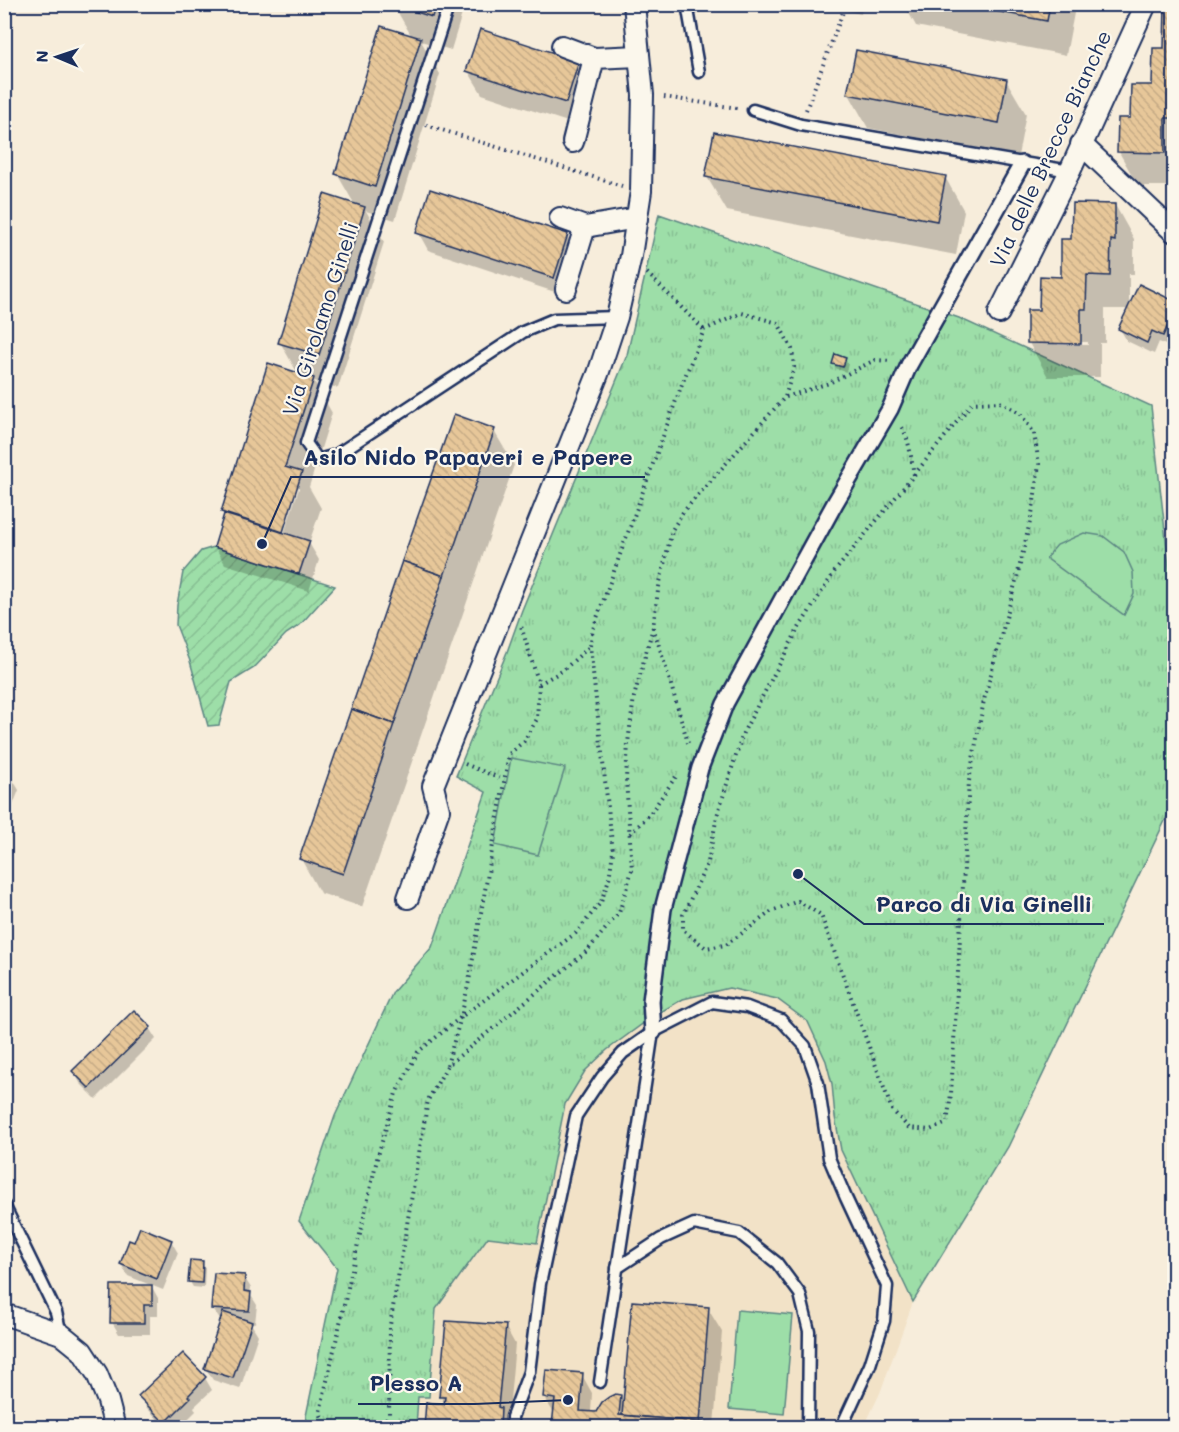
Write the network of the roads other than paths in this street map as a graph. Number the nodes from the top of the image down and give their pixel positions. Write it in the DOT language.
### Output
graph roads {
  1 [pos="449,4"];
  2 [pos="634,4"];
  3 [pos="687,4"];
  4 [pos="1146,4"];
  5 [pos="562,46"];
  6 [pos="639,56"];
  7 [pos="594,58"];
  8 [pos="699,72"];
  9 [pos="753,110"];
  10 [pos="573,142"];
  11 [pos="1082,144"];
  12 [pos="1022,164"];
  13 [pos="1070,171"];
  14 [pos="560,218"];
  15 [pos="637,218"];
  16 [pos="585,227"];
  17 [pos="1174,232"];
  18 [pos="566,289"];
  19 [pos="999,313"];
  20 [pos="617,317"];
  21 [pos="408,898"];
  22 [pos="652,1032"];
  23 [pos="4,1205"];
  24 [pos="617,1268"];
  25 [pos="4,1314"];
  26 [pos="62,1334"];
  27 [pos="600,1382"];
  28 [pos="115,1428"];
  29 [pos="512,1428"];
  30 [pos="808,1428"];
  31 [pos="841,1428"];
  1 -- 20 [label="lane, Via Girolamo Ginelli"];
  2 -- 6 [label="street"];
  3 -- 8 [label="lane"];
  4 -- 11 [label="street, Via delle Brecce Bianche"];
  5 -- 7 [label="street"];
  6 -- 7 [label="street"];
  6 -- 15 [label="street"];
  7 -- 10 [label="street"];
  9 -- 12 [label="lane"];
  11 -- 13 [label="street, Via delle Brecce Bianche"];
  11 -- 17 [label="street"];
  12 -- 13 [label="lane"];
  12 -- 22 [label="street"];
  13 -- 19 [label="street, Via delle Brecce Bianche"];
  14 -- 16 [label="street"];
  15 -- 16 [label="street"];
  15 -- 20 [label="street"];
  16 -- 18 [label="street"];
  20 -- 21 [label="street"];
  22 -- 24 [label="lane"];
  22 -- 29 [label="lane"];
  22 -- 31 [label="lane"];
  23 -- 26 [label="lane"];
  24 -- 27 [label="lane"];
  24 -- 30 [label="lane"];
  25 -- 26 [label="street"];
  26 -- 28 [label="street"];
}
